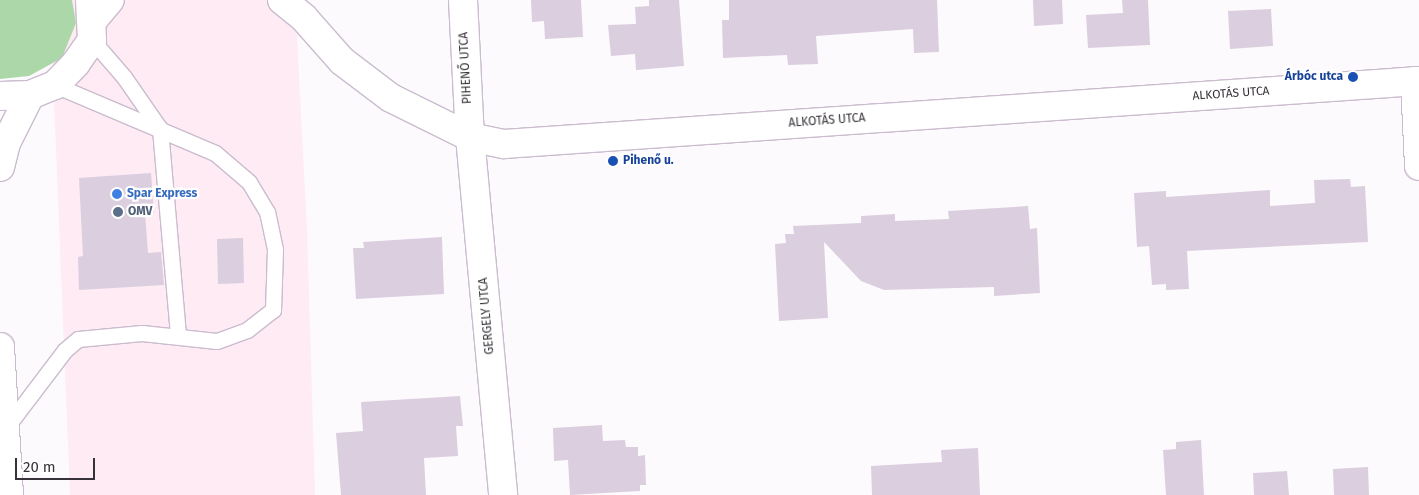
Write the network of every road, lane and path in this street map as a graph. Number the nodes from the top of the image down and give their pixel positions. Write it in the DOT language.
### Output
graph roads {
  1 [pos="282,0"];
  2 [pos="463,0"];
  3 [pos="96,15"];
  4 [pos="1417,81"];
  5 [pos="43,90"];
  6 [pos="0,96"];
  7 [pos="160,129"];
  8 [pos="470,137"];
  9 [pos="1419,166"];
  10 [pos="0,167"];
  11 [pos="178,336"];
  12 [pos="0,347"];
  13 [pos="4,446"];
  14 [pos="9,495"];
  15 [pos="504,495"];
  1 -- 8 [label="street, ALKOTÁS UTCA"];
  2 -- 8 [label="street, PIHENŐ UTCA"];
  3 -- 5 [label="street"];
  3 -- 7 [label="lane"];
  4 -- 8 [label="street, ALKOTÁS UTCA"];
  4 -- 9 [label="street"];
  5 -- 6 [label="street"];
  5 -- 7 [label="lane"];
  5 -- 10 [label="street"];
  7 -- 11 [label="lane"];
  7 -- 11 [label="lane"];
  8 -- 15 [label="street, GERGELY UTCA"];
  11 -- 13 [label="lane"];
  12 -- 13 [label="street"];
  13 -- 14 [label="street"];
}
